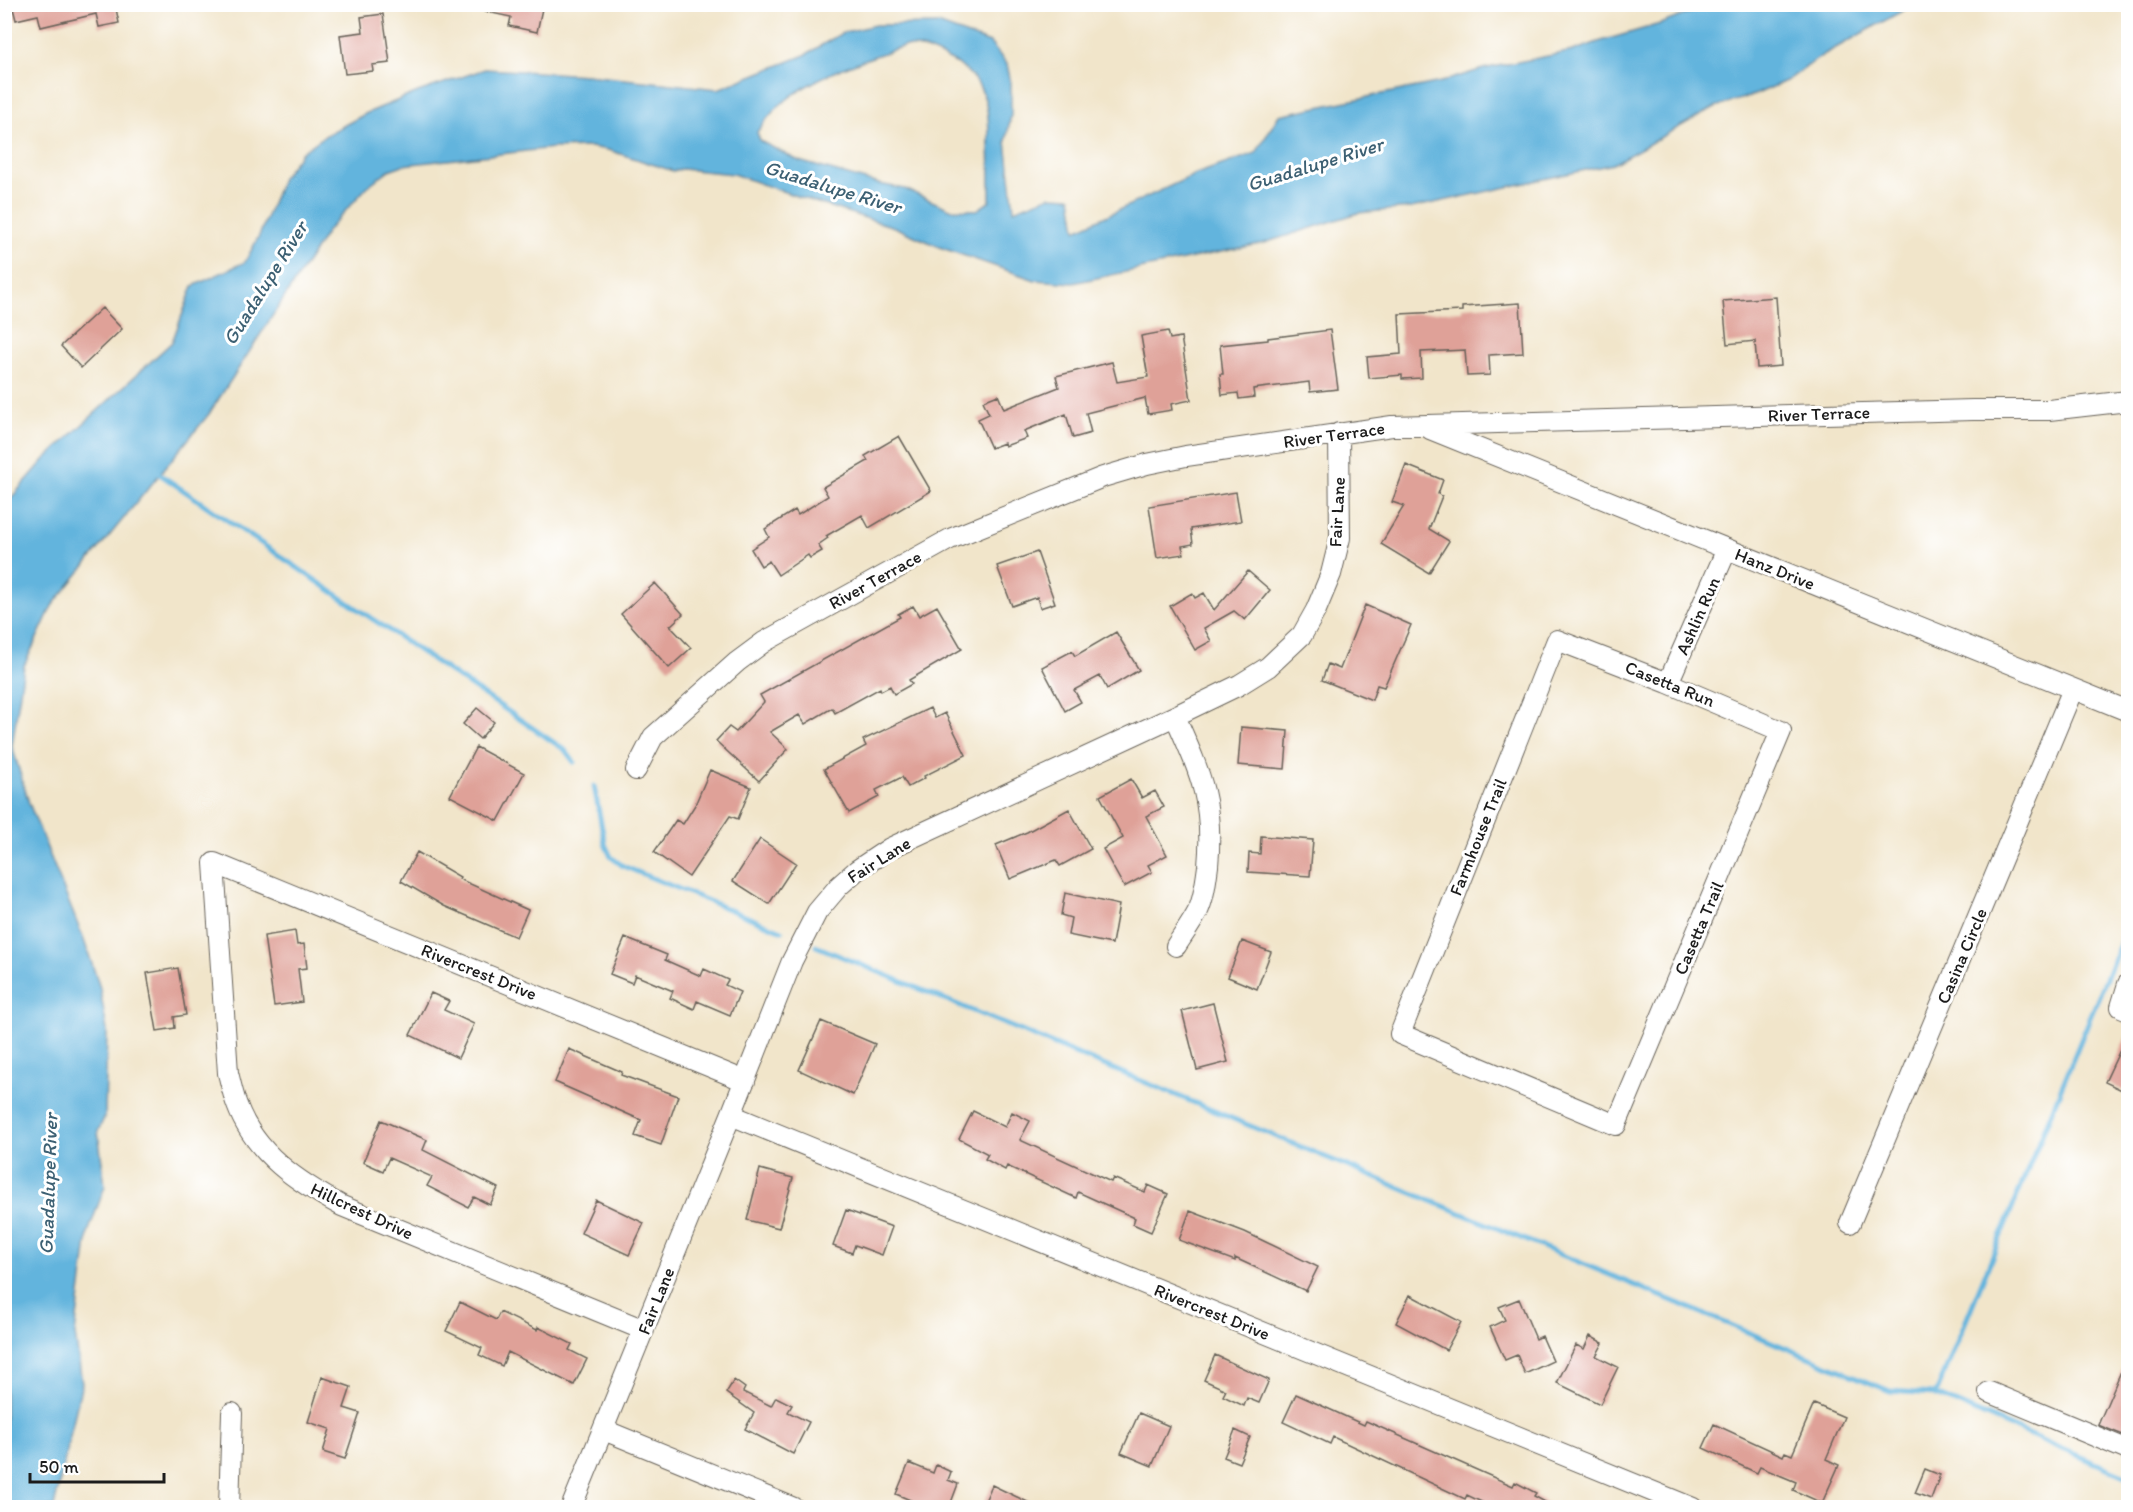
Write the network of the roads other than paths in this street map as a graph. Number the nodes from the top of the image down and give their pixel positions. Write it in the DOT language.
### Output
graph roads {
  1 [pos="2128,401"];
  2 [pos="1421,426"];
  3 [pos="1339,433"];
  4 [pos="1727,549"];
  5 [pos="1557,640"];
  6 [pos="1668,682"];
  7 [pos="2073,689"];
  8 [pos="2128,711"];
  9 [pos="1174,716"];
  10 [pos="1781,731"];
  11 [pos="636,770"];
  12 [pos="214,863"];
  13 [pos="1176,946"];
  14 [pos="2128,984"];
  15 [pos="2128,1010"];
  16 [pos="745,1081"];
  17 [pos="731,1115"];
  18 [pos="1616,1125"];
  19 [pos="1850,1223"];
  20 [pos="644,1330"];
  21 [pos="1989,1392"];
  22 [pos="232,1413"];
  23 [pos="604,1430"];
  24 [pos="2128,1450"];
  25 [pos="229,1508"];
  26 [pos="571,1508"];
  27 [pos="794,1508"];
  28 [pos="1693,1508"];
  1 -- 2 [label="street, River Terrace"];
  2 -- 3 [label="street, River Terrace"];
  2 -- 4 [label="street, Hanz Drive"];
  3 -- 9 [label="street, Fair Lane"];
  3 -- 11 [label="street, River Terrace"];
  4 -- 6 [label="street, Ashlin Run"];
  4 -- 7 [label="street, Hanz Drive"];
  5 -- 6 [label="street, Casetta Run"];
  5 -- 18 [label="street, Farmhouse Trail"];
  6 -- 10 [label="street, Casetta Run"];
  7 -- 8 [label="street, Hanz Drive"];
  7 -- 19 [label="street, Casina Circle"];
  9 -- 13 [label="street"];
  9 -- 16 [label="street, Fair Lane"];
  10 -- 18 [label="street, Casetta Trail"];
  12 -- 16 [label="street, Rivercrest Drive"];
  12 -- 20 [label="street, Hillcrest Drive"];
  14 -- 15 [label="street"];
  16 -- 17 [label="street, Fair Lane"];
  17 -- 20 [label="street, Fair Lane"];
  17 -- 28 [label="street, Rivercrest Drive"];
  20 -- 23 [label="street, Fair Lane"];
  21 -- 24 [label="street"];
  22 -- 25 [label="street"];
  23 -- 26 [label="street, Fair Lane"];
  23 -- 27 [label="street"];
}
